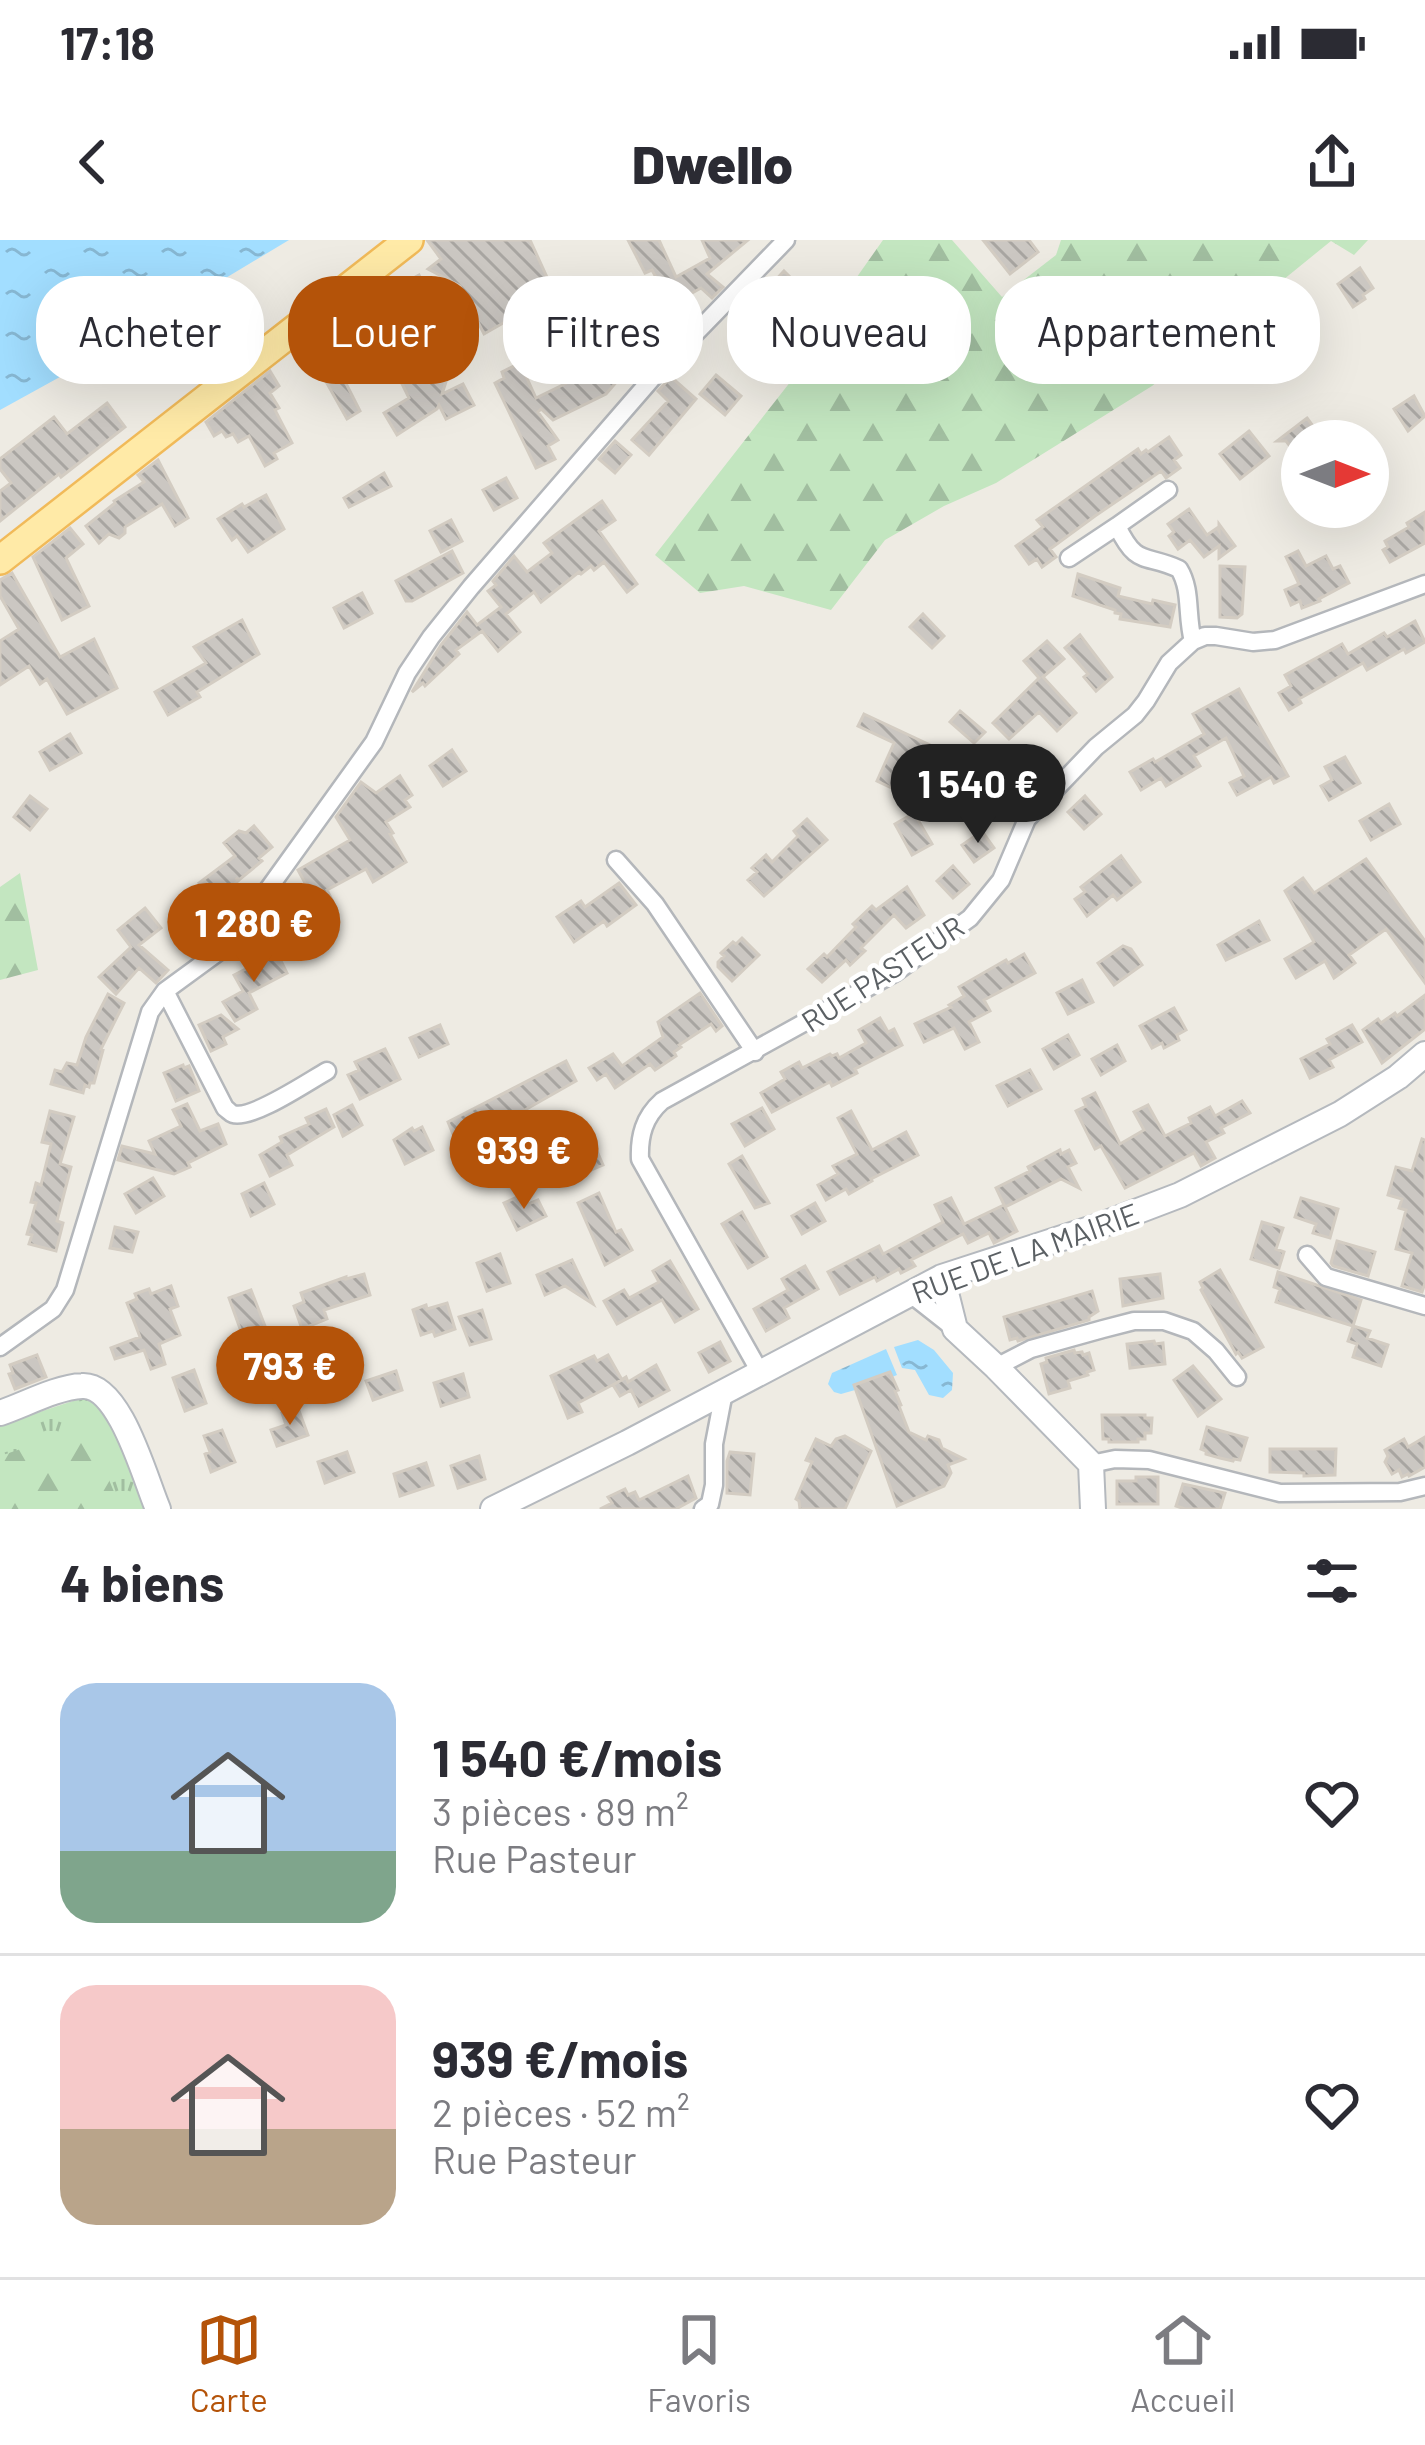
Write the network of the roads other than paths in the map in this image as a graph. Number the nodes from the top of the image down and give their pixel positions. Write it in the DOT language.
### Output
graph roads {
  1 [pos="409,240"];
  2 [pos="786,240"];
  3 [pos="1168,490"];
  4 [pos="1117,526"];
  5 [pos="1069,558"];
  6 [pos="0,560"];
  7 [pos="1425,584"];
  8 [pos="1193,641"];
  9 [pos="616,860"];
  10 [pos="165,991"];
  11 [pos="755,1052"];
  12 [pos="1425,1054"];
  13 [pos="327,1071"];
  14 [pos="1307,1255"];
  15 [pos="942,1277"];
  16 [pos="908,1292"];
  17 [pos="1425,1306"];
  18 [pos="955,1329"];
  19 [pos="0,1347"];
  20 [pos="996,1367"];
  21 [pos="760,1372"];
  22 [pos="1237,1377"];
  23 [pos="724,1392"];
  24 [pos="0,1413"];
  25 [pos="1090,1464"];
  26 [pos="1425,1486"];
  27 [pos="158,1509"];
  28 [pos="493,1509"];
  29 [pos="703,1509"];
  30 [pos="1093,1509"];
  1 -- 6 [label="main road"];
  2 -- 10 [label="street"];
  3 -- 4 [label="street"];
  4 -- 5 [label="street"];
  4 -- 8 [label="street"];
  7 -- 8 [label="street"];
  8 -- 11 [label="street, RUE PASTEUR"];
  9 -- 11 [label="street"];
  10 -- 13 [label="street"];
  10 -- 19 [label="street"];
  11 -- 21 [label="street, RUE PASTEUR"];
  12 -- 15 [label="street, RUE DE LA MAIRIE"];
  14 -- 17 [label="street"];
  15 -- 16 [label="street, RUE DE LA MAIRIE"];
  15 -- 18 [label="street"];
  16 -- 18 [label="street"];
  16 -- 21 [label="street, RUE DE LA MAIRIE"];
  18 -- 20 [label="street"];
  20 -- 22 [label="street"];
  20 -- 25 [label="street"];
  21 -- 23 [label="street, RUE DE LA MAIRIE"];
  23 -- 28 [label="street, RUE DE LA MAIRIE"];
  23 -- 29 [label="street"];
  24 -- 27 [label="street"];
  25 -- 26 [label="street"];
  25 -- 30 [label="street"];
}
